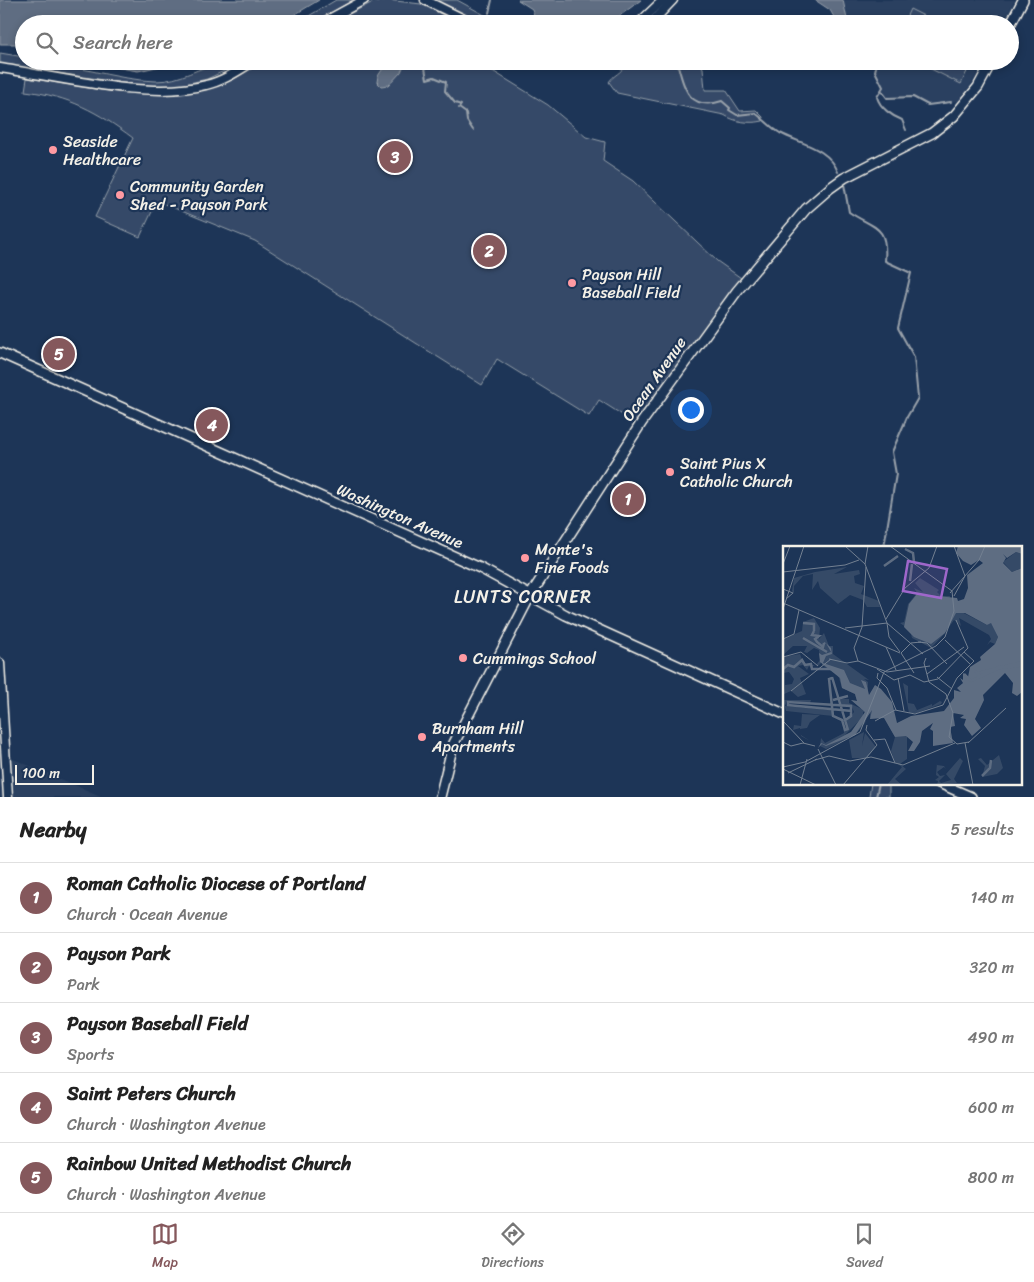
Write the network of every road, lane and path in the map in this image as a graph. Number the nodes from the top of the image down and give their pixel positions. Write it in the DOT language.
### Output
graph roads {
  1 [pos="364,0"];
  2 [pos="425,0"];
  3 [pos="663,0"];
  4 [pos="673,0"];
  5 [pos="1023,0"];
  6 [pos="336,15"];
  7 [pos="456,15"];
  8 [pos="647,15"];
  9 [pos="659,15"];
  10 [pos="1015,15"];
  11 [pos="0,68"];
  12 [pos="237,70"];
  13 [pos="987,70"];
  14 [pos="0,353"];
  15 [pos="530,596"];
  16 [pos="0,663"];
  17 [pos="783,714"];
  18 [pos="941,784"];
  19 [pos="8,797"];
  20 [pos="440,797"];
  21 [pos="971,797"];
  1 -- 6 [label="street"];
  2 -- 7 [label="street"];
  3 -- 8 [label="street"];
  4 -- 9 [label="street"];
  5 -- 10 [label="main road"];
  11 -- 12 [label="street"];
  13 -- 15 [label="main road, Ocean Avenue"];
  14 -- 15 [label="main road, Washington Avenue"];
  15 -- 17 [label="main road, Washington Avenue"];
  15 -- 20 [label="main road, Ocean Avenue"];
  16 -- 19 [label="street"];
  18 -- 21 [label="main road"];
}
